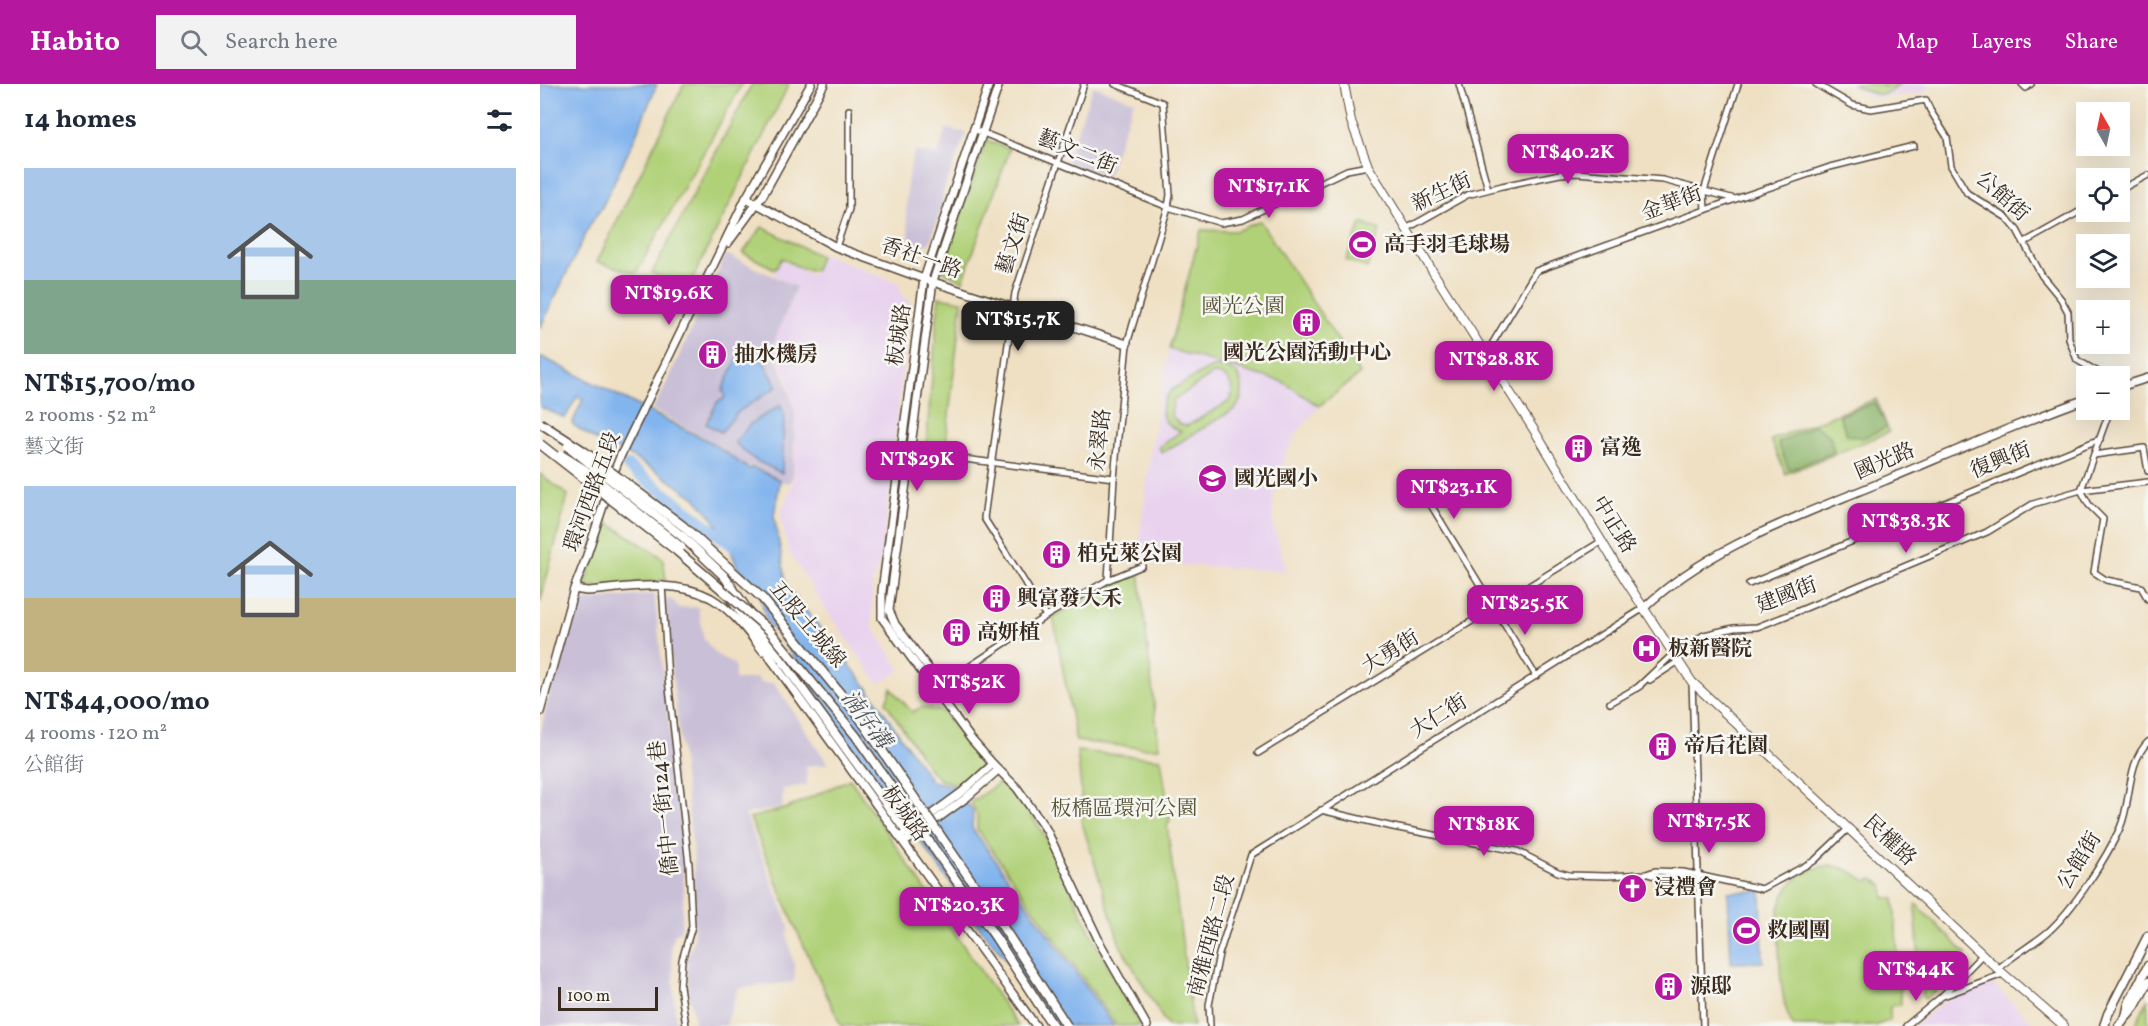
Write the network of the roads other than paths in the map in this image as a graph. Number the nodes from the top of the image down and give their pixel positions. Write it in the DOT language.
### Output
graph roads {
  1 [pos="811,84"];
  2 [pos="824,84"];
  3 [pos="989,84"];
  4 [pos="999,84"];
  5 [pos="1084,84"];
  6 [pos="1115,84"];
  7 [pos="1344,84"];
  8 [pos="1459,84"];
  9 [pos="1738,84"];
  10 [pos="1816,84"];
  11 [pos="849,110"];
  12 [pos="973,129"];
  13 [pos="981,133"];
  14 [pos="1914,146"];
  15 [pos="1057,164"];
  16 [pos="1368,166"];
  17 [pos="2148,175"];
  18 [pos="2130,185"];
  19 [pos="1488,189"];
  20 [pos="1704,191"];
  21 [pos="746,198"];
  22 [pos="1735,199"];
  23 [pos="756,205"];
  24 [pos="1168,207"];
  25 [pos="1705,210"];
  26 [pos="2076,214"];
  27 [pos="1406,228"];
  28 [pos="2025,242"];
  29 [pos="836,247"];
  30 [pos="716,260"];
  31 [pos="924,279"];
  32 [pos="933,281"];
  33 [pos="1012,307"];
  34 [pos="1127,344"];
  35 [pos="1486,354"];
  36 [pos="2088,366"];
  37 [pos="2147,381"];
  38 [pos="2130,385"];
  39 [pos="2076,403"];
  40 [pos="2107,420"];
  41 [pos="540,424"];
  42 [pos="2100,439"];
  43 [pos="540,443"];
  44 [pos="905,452"];
  45 [pos="2094,454"];
  46 [pos="991,463"];
  47 [pos="2148,471"];
  48 [pos="1114,478"];
  49 [pos="2148,482"];
  50 [pos="2081,490"];
  51 [pos="1426,497"];
  52 [pos="1602,542"];
  53 [pos="1142,566"];
  54 [pos="719,577"];
  55 [pos="1108,580"];
  56 [pos="1749,584"];
  57 [pos="662,585"];
  58 [pos="574,589"];
  59 [pos="2148,599"];
  60 [pos="1493,608"];
  61 [pos="1644,608"];
  62 [pos="1046,616"];
  63 [pos="1673,654"];
  64 [pos="773,661"];
  65 [pos="1679,661"];
  66 [pos="1536,676"];
  67 [pos="1692,682"];
  68 [pos="1637,688"];
  69 [pos="934,690"];
  70 [pos="1610,703"];
  71 [pos="540,712"];
  72 [pos="2148,742"];
  73 [pos="1258,753"];
  74 [pos="996,767"];
  75 [pos="1321,810"];
  76 [pos="1849,828"];
  77 [pos="907,836"];
  78 [pos="1251,855"];
  79 [pos="1698,875"];
  80 [pos="2148,936"];
  81 [pos="1982,955"];
  82 [pos="2148,966"];
  83 [pos="2000,971"];
  84 [pos="2148,982"];
  85 [pos="1941,997"];
  86 [pos="2123,1023"];
  87 [pos="686,1026"];
  88 [pos="1036,1026"];
  89 [pos="1053,1026"];
  90 [pos="1067,1026"];
  91 [pos="1147,1026"];
  92 [pos="1210,1026"];
  93 [pos="1703,1026"];
  94 [pos="1906,1026"];
  95 [pos="2064,1026"];
  96 [pos="2104,1026"];
  1 -- 21 [label="street, 環河西路五段"];
  2 -- 23 [label="street, 環河西路五段"];
  3 -- 12 [label="street, 板城路"];
  4 -- 13 [label="street, 板城路"];
  5 -- 15 [label="street, 藝文街"];
  6 -- 24 [label="street, 永翠路"];
  7 -- 16 [label="main road, 中正路"];
  8 -- 19 [label="street"];
  9 -- 20 [label="street"];
  10 -- 28 [label="street, 公館街"];
  11 -- 29 [label="street"];
  12 -- 13 [label="street, 藝文二街"];
  12 -- 31 [label="street, 板城路"];
  13 -- 15 [label="street, 藝文二街"];
  13 -- 32 [label="street, 板城路"];
  14 -- 22 [label="street, 金華街"];
  15 -- 24 [label="street, 藝文二街"];
  15 -- 33 [label="street, 藝文街"];
  16 -- 24 [label="street, 藝文二街"];
  16 -- 27 [label="main road, 中正路"];
  17 -- 18 [label="street"];
  19 -- 20 [label="street, 新生街"];
  19 -- 27 [label="street, 新生街"];
  20 -- 22 [label="street, 新生街"];
  20 -- 25 [label="street"];
  21 -- 23 [label="street, 香社一路"];
  21 -- 30 [label="street, 環河西路五段"];
  22 -- 25 [label="street, 金華街"];
  23 -- 29 [label="street, 香社一路"];
  23 -- 30 [label="street, 環河西路五段"];
  24 -- 34 [label="street, 永翠路"];
  25 -- 35 [label="street, 金華街"];
  26 -- 28 [label="street"];
  27 -- 35 [label="main road, 中正路"];
  28 -- 36 [label="street, 公館街"];
  29 -- 31 [label="street, 香社一路"];
  30 -- 58 [label="street, 環河西路五段"];
  31 -- 32 [label="street, 香社一路"];
  31 -- 44 [label="street, 板城路"];
  32 -- 33 [label="street, 香社一路"];
  32 -- 44 [label="street, 板城路"];
  33 -- 34 [label="street, 香社一路"];
  33 -- 46 [label="street, 藝文街"];
  34 -- 48 [label="street, 永翠路"];
  35 -- 52 [label="main road, 中正路"];
  37 -- 38 [label="street"];
  39 -- 61 [label="street, 國光路"];
  40 -- 42 [label="street"];
  41 -- 54 [label="main road, bridge"];
  41 -- 90 [label="main road, 五股土城線, bridge"];
  42 -- 45 [label="street"];
  42 -- 56 [label="street, 復興街"];
  43 -- 54 [label="main road, bridge"];
  43 -- 89 [label="main road, 五股土城線, bridge"];
  44 -- 46 [label="street"];
  44 -- 69 [label="street, 板城路"];
  45 -- 47 [label="street"];
  45 -- 50 [label="street"];
  46 -- 48 [label="street"];
  46 -- 62 [label="street, 藝文街"];
  48 -- 55 [label="street, 永翠路"];
  49 -- 50 [label="street, 建國街"];
  50 -- 59 [label="street"];
  50 -- 63 [label="street, 建國街"];
  51 -- 60 [label="street"];
  52 -- 60 [label="street, 大勇街"];
  52 -- 61 [label="main road, 中正路"];
  53 -- 55 [label="street"];
  54 -- 64 [label="main road"];
  54 -- 77 [label="main road"];
  55 -- 62 [label="street"];
  57 -- 58 [label="street, 板城路"];
  57 -- 64 [label="street, 板城路"];
  57 -- 87 [label="street, 僑中一街124巷"];
  58 -- 71 [label="street, 環河西路五段"];
  60 -- 66 [label="street"];
  60 -- 73 [label="street, 大勇街"];
  61 -- 63 [label="main road, 中正路"];
  61 -- 66 [label="street, 大仁街"];
  62 -- 69 [label="street"];
  63 -- 65 [label="main road, 中正路"];
  63 -- 68 [label="street, 建國街"];
  64 -- 77 [label="street, 板城路"];
  65 -- 67 [label="main road, 中正路"];
  65 -- 68 [label="street"];
  66 -- 75 [label="street, 大仁街"];
  67 -- 76 [label="main road, 民權路"];
  67 -- 79 [label="street, 中正路"];
  68 -- 70 [label="street"];
  69 -- 74 [label="street, 板城路"];
  72 -- 83 [label="street, 公館街"];
  74 -- 77 [label="street, bridge"];
  74 -- 91 [label="street, 板城路"];
  75 -- 78 [label="street, 大仁街"];
  75 -- 79 [label="street"];
  76 -- 79 [label="street"];
  76 -- 81 [label="main road, 民權路"];
  77 -- 88 [label="street, 板城路"];
  78 -- 92 [label="street, 南雅西路二段"];
  79 -- 93 [label="street, 中正路"];
  80 -- 96 [label="main road"];
  81 -- 83 [label="main road, 民權路"];
  81 -- 85 [label="street"];
  82 -- 86 [label="main road"];
  83 -- 85 [label="street"];
  83 -- 95 [label="main road, 民權路"];
  84 -- 86 [label="main road"];
  85 -- 94 [label="street"];
}
